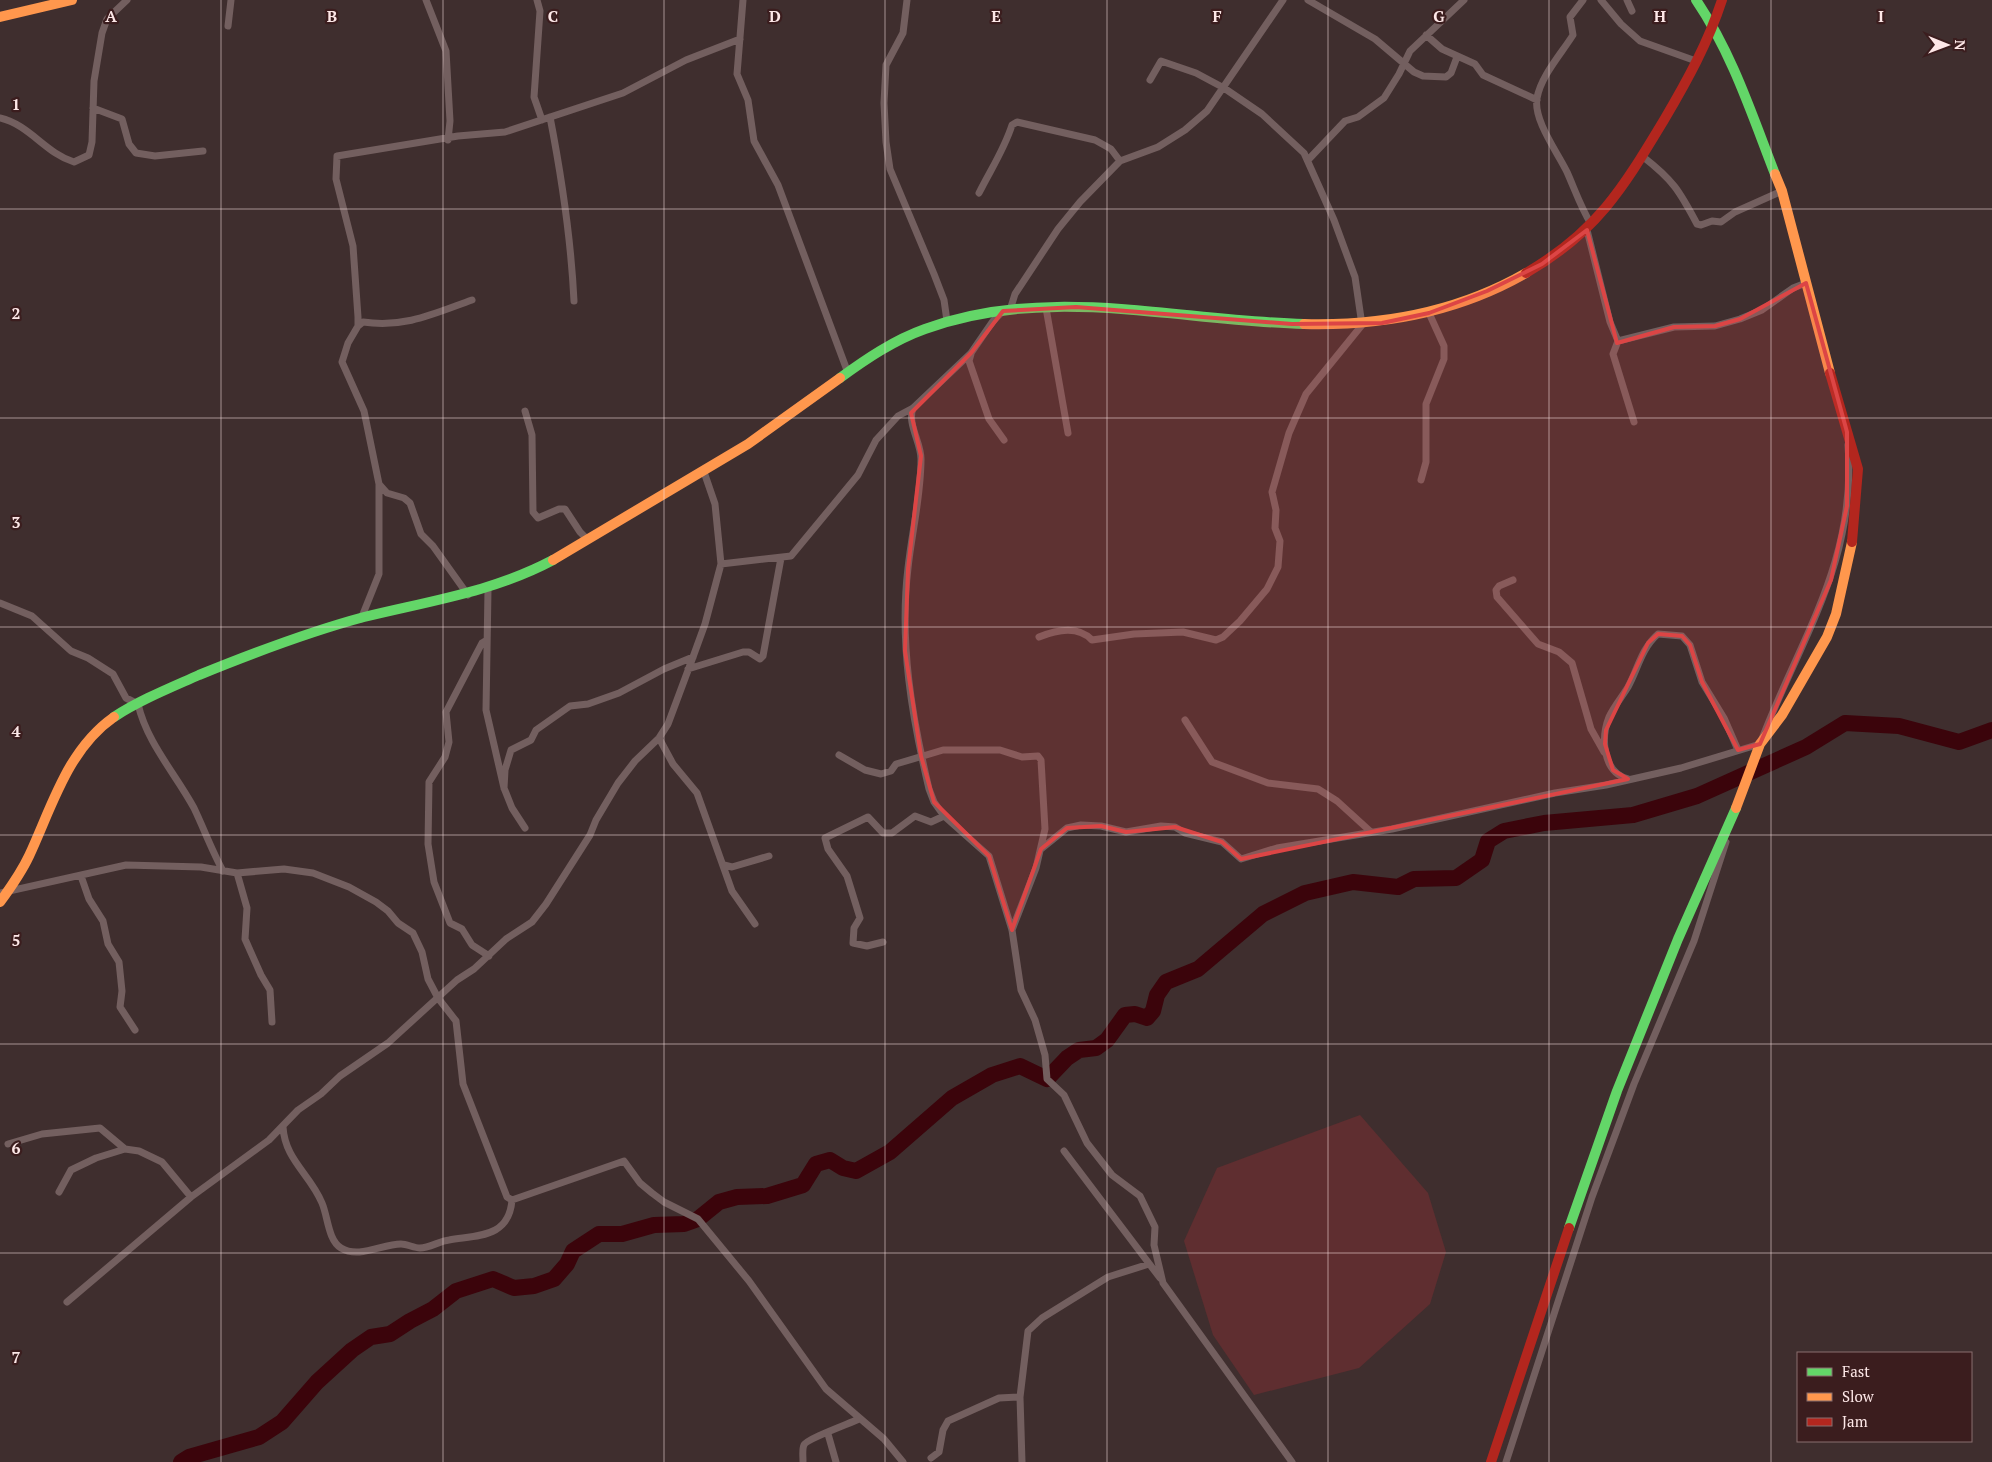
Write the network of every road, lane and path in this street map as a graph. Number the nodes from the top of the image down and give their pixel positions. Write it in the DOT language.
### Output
graph roads {
  1 [pos="72,0"];
  2 [pos="126,0"];
  3 [pos="231,0"];
  4 [pos="426,0"];
  5 [pos="537,0"];
  6 [pos="743,0"];
  7 [pos="907,0"];
  8 [pos="1283,0"];
  9 [pos="1308,0"];
  10 [pos="1464,0"];
  11 [pos="1583,0"];
  12 [pos="1601,0"];
  13 [pos="1627,0"];
  14 [pos="1696,0"];
  15 [pos="1722,0"];
  16 [pos="1632,11"];
  17 [pos="0,17"];
  18 [pos="228,26"];
  19 [pos="1714,26"];
  20 [pos="1426,35"];
  21 [pos="740,39"];
  22 [pos="1457,57"];
  23 [pos="1696,61"];
  24 [pos="1404,64"];
  25 [pos="1150,80"];
  26 [pos="1224,88"];
  27 [pos="1536,100"];
  28 [pos="93,108"];
  29 [pos="550,117"];
  30 [pos="0,118"];
  31 [pos="542,120"];
  32 [pos="448,140"];
  33 [pos="203,151"];
  34 [pos="1642,156"];
  35 [pos="1308,160"];
  36 [pos="1120,161"];
  37 [pos="1782,191"];
  38 [pos="979,193"];
  39 [pos="1589,227"];
  40 [pos="1806,283"];
  41 [pos="472,300"];
  42 [pos="574,301"];
  43 [pos="1046,308"];
  44 [pos="1007,311"];
  45 [pos="1429,313"];
  46 [pos="947,322"];
  47 [pos="1362,325"];
  48 [pos="358,326"];
  49 [pos="1618,341"];
  50 [pos="971,353"];
  51 [pos="848,372"];
  52 [pos="913,408"];
  53 [pos="525,411"];
  54 [pos="1634,422"];
  55 [pos="1847,432"];
  56 [pos="1068,433"];
  57 [pos="1004,440"];
  58 [pos="704,472"];
  59 [pos="1421,480"];
  60 [pos="379,484"];
  61 [pos="587,539"];
  62 [pos="781,558"];
  63 [pos="721,564"];
  64 [pos="1513,580"];
  65 [pos="488,590"];
  66 [pos="468,595"];
  67 [pos="0,603"];
  68 [pos="361,619"];
  69 [pos="1039,637"];
  70 [pos="486,640"];
  71 [pos="693,657"];
  72 [pos="688,669"];
  73 [pos="138,704"];
  74 [pos="1185,720"];
  75 [pos="659,738"];
  76 [pos="1760,744"];
  77 [pos="1738,750"];
  78 [pos="838,755"];
  79 [pos="921,756"];
  80 [pos="1607,756"];
  81 [pos="1628,779"];
  82 [pos="504,788"];
  83 [pos="1741,797"];
  84 [pos="944,816"];
  85 [pos="525,828"];
  86 [pos="1372,832"];
  87 [pos="1041,849"];
  88 [pos="769,856"];
  89 [pos="724,865"];
  90 [pos="223,871"];
  91 [pos="238,873"];
  92 [pos="81,876"];
  93 [pos="5,892"];
  94 [pos="0,902"];
  95 [pos="755,924"];
  96 [pos="1012,930"];
  97 [pos="883,942"];
  98 [pos="489,956"];
  99 [pos="438,998"];
  100 [pos="272,1022"];
  101 [pos="135,1030"];
  102 [pos="283,1127"];
  103 [pos="8,1144"];
  104 [pos="125,1149"];
  105 [pos="1064,1152"];
  106 [pos="59,1192"];
  107 [pos="191,1197"];
  108 [pos="512,1200"];
  109 [pos="1149,1264"];
  110 [pos="1163,1283"];
  111 [pos="67,1302"];
  112 [pos="1020,1397"];
  113 [pos="859,1419"];
  114 [pos="828,1434"];
  115 [pos="931,1458"];
  116 [pos="802,1461"];
  117 [pos="836,1462"];
  118 [pos="903,1462"];
  119 [pos="1022,1462"];
  120 [pos="1292,1462"];
  121 [pos="1491,1462"];
  122 [pos="1506,1462"];
  1 -- 17 [label="street"];
  2 -- 28 [label="street"];
  3 -- 18 [label="street"];
  4 -- 32 [label="street"];
  5 -- 31 [label="street"];
  6 -- 21 [label="street"];
  7 -- 46 [label="street"];
  8 -- 26 [label="street"];
  9 -- 24 [label="street"];
  10 -- 20 [label="street"];
  11 -- 27 [label="street"];
  12 -- 23 [label="street"];
  13 -- 16 [label="street"];
  14 -- 19 [label="street"];
  15 -- 19 [label="street"];
  19 -- 23 [label="street"];
  19 -- 37 [label="street"];
  20 -- 22 [label="street"];
  20 -- 24 [label="street"];
  21 -- 29 [label="street"];
  21 -- 51 [label="street"];
  22 -- 24 [label="street"];
  22 -- 27 [label="street"];
  23 -- 34 [label="street"];
  24 -- 35 [label="street"];
  25 -- 26 [label="street"];
  26 -- 35 [label="street"];
  26 -- 36 [label="street"];
  27 -- 39 [label="street"];
  28 -- 30 [label="street"];
  28 -- 33 [label="street"];
  29 -- 31 [label="street"];
  29 -- 42 [label="street"];
  31 -- 32 [label="street"];
  32 -- 48 [label="street"];
  34 -- 37 [label="street"];
  34 -- 39 [label="street"];
  35 -- 47 [label="street"];
  36 -- 38 [label="street"];
  36 -- 44 [label="street"];
  37 -- 40 [label="street"];
  39 -- 45 [label="street"];
  39 -- 49 [label="street"];
  40 -- 49 [label="street"];
  40 -- 55 [label="street"];
  41 -- 48 [label="street"];
  43 -- 44 [label="street"];
  43 -- 47 [label="street"];
  43 -- 56 [label="street"];
  44 -- 46 [label="street"];
  44 -- 50 [label="street"];
  45 -- 47 [label="street"];
  45 -- 59 [label="street"];
  46 -- 51 [label="street"];
  47 -- 69 [label="street"];
  48 -- 60 [label="street"];
  49 -- 54 [label="street"];
  50 -- 52 [label="street"];
  50 -- 57 [label="street"];
  51 -- 58 [label="street"];
  52 -- 62 [label="street"];
  52 -- 79 [label="street"];
  53 -- 61 [label="street"];
  55 -- 76 [label="street"];
  55 -- 76 [label="street"];
  58 -- 61 [label="street"];
  58 -- 63 [label="street"];
  60 -- 66 [label="street"];
  60 -- 68 [label="street"];
  61 -- 65 [label="street"];
  62 -- 63 [label="street"];
  62 -- 72 [label="street"];
  63 -- 71 [label="street"];
  64 -- 80 [label="street"];
  65 -- 66 [label="street"];
  65 -- 70 [label="street"];
  66 -- 68 [label="street"];
  67 -- 73 [label="street"];
  68 -- 73 [label="street"];
  70 -- 82 [label="street"];
  70 -- 98 [label="street"];
  71 -- 72 [label="street"];
  71 -- 82 [label="street"];
  72 -- 75 [label="street"];
  73 -- 90 [label="street"];
  73 -- 93 [label="street"];
  74 -- 86 [label="street"];
  75 -- 89 [label="street"];
  75 -- 98 [label="street"];
  76 -- 77 [label="street"];
  76 -- 83 [label="street"];
  77 -- 80 [label="street"];
  77 -- 81 [label="street"];
  78 -- 79 [label="street"];
  79 -- 84 [label="street"];
  79 -- 87 [label="street"];
  80 -- 81 [label="street"];
  81 -- 86 [label="street"];
  82 -- 85 [label="street"];
  83 -- 121 [label="street"];
  83 -- 122 [label="street"];
  84 -- 96 [label="street"];
  84 -- 97 [label="street"];
  86 -- 87 [label="street"];
  87 -- 96 [label="street"];
  88 -- 89 [label="street"];
  89 -- 95 [label="street"];
  90 -- 91 [label="street"];
  90 -- 92 [label="street"];
  91 -- 99 [label="street"];
  91 -- 100 [label="street"];
  92 -- 93 [label="street"];
  92 -- 101 [label="street"];
  93 -- 94 [label="street"];
  96 -- 110 [label="street"];
  98 -- 99 [label="street"];
  99 -- 102 [label="street"];
  99 -- 108 [label="street"];
  102 -- 107 [label="street"];
  102 -- 108 [label="street"];
  103 -- 104 [label="street"];
  104 -- 106 [label="street"];
  104 -- 107 [label="street"];
  105 -- 109 [label="street"];
  107 -- 111 [label="street"];
  108 -- 113 [label="street"];
  109 -- 110 [label="street"];
  109 -- 112 [label="street"];
  110 -- 120 [label="street"];
  112 -- 115 [label="street"];
  112 -- 119 [label="street"];
  113 -- 114 [label="street"];
  113 -- 118 [label="street"];
  114 -- 116 [label="street"];
  114 -- 117 [label="street"];
}
